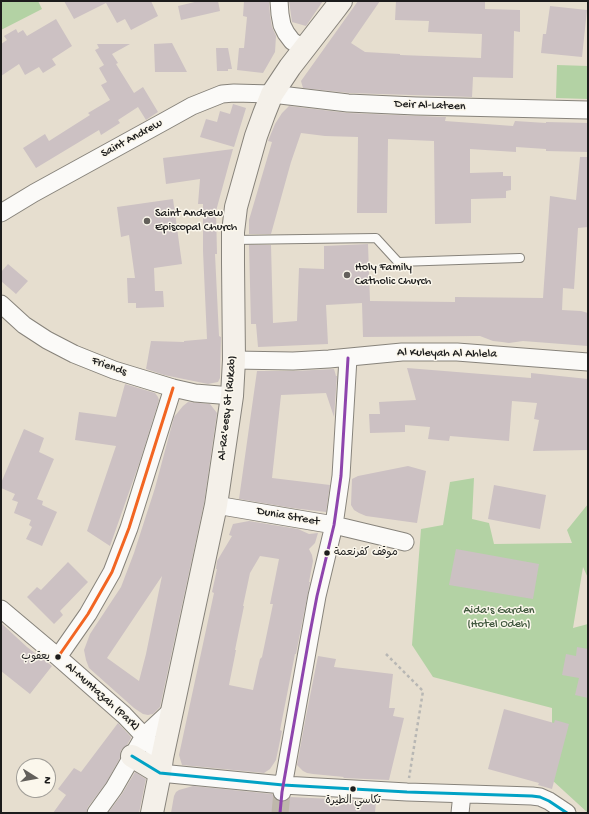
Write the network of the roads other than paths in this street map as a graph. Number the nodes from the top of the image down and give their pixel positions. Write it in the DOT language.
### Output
graph roads {
  1 [pos="279,1"];
  2 [pos="338,4"];
  3 [pos="304,49"];
  4 [pos="272,94"];
  5 [pos="588,110"];
  6 [pos="1,213"];
  7 [pos="233,240"];
  8 [pos="520,258"];
  9 [pos="1,304"];
  10 [pos="348,358"];
  11 [pos="234,360"];
  12 [pos="588,362"];
  13 [pos="173,388"];
  14 [pos="232,396"];
  15 [pos="216,505"];
  16 [pos="334,525"];
  17 [pos="405,542"];
  18 [pos="1,609"];
  19 [pos="58,657"];
  20 [pos="173,709"];
  21 [pos="144,736"];
  22 [pos="132,756"];
  23 [pos="161,766"];
  24 [pos="282,788"];
  25 [pos="462,794"];
  26 [pos="96,813"];
  27 [pos="152,813"];
  28 [pos="460,813"];
  29 [pos="567,813"];
  1 -- 3 [label="street"];
  2 -- 3 [label="main road, Al-Ra'eesy St (Rukab)"];
  3 -- 4 [label="main road, Al-Ra'eesy St (Rukab)"];
  4 -- 5 [label="street, Deir Al-Lateen"];
  4 -- 6 [label="street, Saint Andrew"];
  4 -- 7 [label="main road, Al-Ra'eesy St (Rukab)"];
  7 -- 8 [label="lane"];
  7 -- 11 [label="main road, Al-Ra'eesy St (Rukab)"];
  9 -- 13 [label="street, Friends"];
  10 -- 11 [label="street, Al Kuleyah Al Ahlela"];
  10 -- 12 [label="street, Al Kuleyah Al Ahlela"];
  10 -- 16 [label="street"];
  11 -- 14 [label="main road, Al-Ra'eesy St (Rukab)"];
  13 -- 14 [label="street, Friends"];
  13 -- 19 [label="street"];
  14 -- 15 [label="main road, Al-Ra'eesy St (Rukab)"];
  15 -- 16 [label="street, Dunia Street"];
  15 -- 20 [label="main road, Al-Ra'eesy St (Rukab)"];
  16 -- 17 [label="street, Dunia Street"];
  16 -- 24 [label="street"];
  18 -- 19 [label="street, Al-Muntazah (Park)"];
  19 -- 21 [label="street, Al-Muntazah (Park)"];
  20 -- 21 [label="street"];
  20 -- 23 [label="main road, Al-Ra'eesy St (Rukab)"];
  21 -- 22 [label="street"];
  21 -- 23 [label="street, Al-Muntazah (Park)"];
  22 -- 23 [label="main road"];
  22 -- 26 [label="street"];
  23 -- 24 [label="street"];
  23 -- 27 [label="main road, Al-Ra'eesy St (Rukab)"];
  24 -- 25 [label="street"];
  25 -- 28 [label="street"];
  25 -- 29 [label="street"];
}
